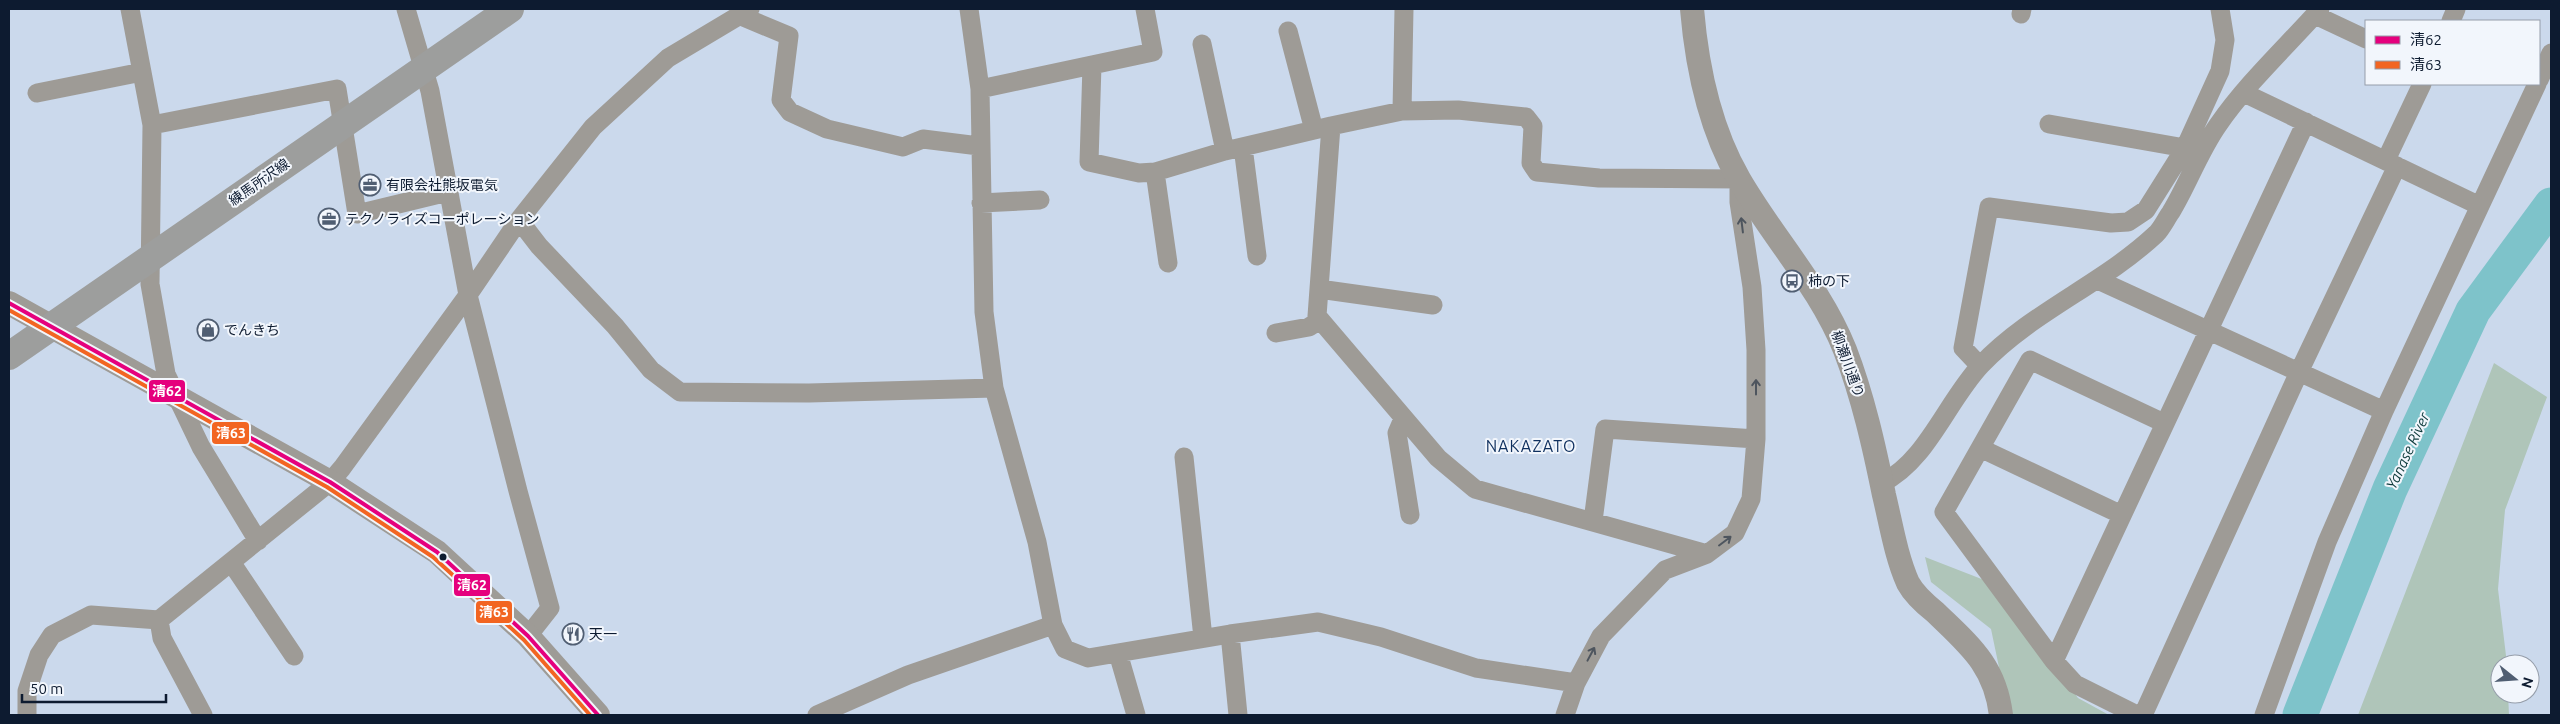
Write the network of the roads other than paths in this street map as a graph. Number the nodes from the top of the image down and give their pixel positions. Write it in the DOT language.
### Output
graph roads {
  1 [pos="130,9"];
  2 [pos="406,9"];
  3 [pos="510,9"];
  4 [pos="969,9"];
  5 [pos="1145,9"];
  6 [pos="1404,9"];
  7 [pos="1692,9"];
  8 [pos="2220,9"];
  9 [pos="746,12"];
  10 [pos="2318,12"];
  11 [pos="1288,31"];
  12 [pos="2365,38"];
  13 [pos="1202,44"];
  14 [pos="2551,53"];
  15 [pos="1092,65"];
  16 [pos="424,68"];
  17 [pos="142,72"];
  18 [pos="2540,78"];
  19 [pos="2422,85"];
  20 [pos="2537,85"];
  21 [pos="980,89"];
  22 [pos="37,92"];
  23 [pos="2244,93"];
  24 [pos="1402,111"];
  25 [pos="2306,122"];
  26 [pos="343,124"];
  27 [pos="2050,124"];
  28 [pos="152,125"];
  29 [pos="1322,128"];
  30 [pos="979,146"];
  31 [pos="1243,147"];
  32 [pos="2185,148"];
  33 [pos="1225,151"];
  34 [pos="2391,163"];
  35 [pos="1155,172"];
  36 [pos="1739,179"];
  37 [pos="448,192"];
  38 [pos="1040,200"];
  39 [pos="981,203"];
  40 [pos="2480,206"];
  41 [pos="519,220"];
  42 [pos="1257,256"];
  43 [pos="150,257"];
  44 [pos="1168,263"];
  45 [pos="2098,280"];
  46 [pos="1319,289"];
  47 [pos="468,295"];
  48 [pos="9,303"];
  49 [pos="1433,305"];
  50 [pos="1320,320"];
  51 [pos="51,327"];
  52 [pos="2207,330"];
  53 [pos="1276,333"];
  54 [pos="9,356"];
  55 [pos="1980,366"];
  56 [pos="2299,372"];
  57 [pos="994,388"];
  58 [pos="177,397"];
  59 [pos="2384,411"];
  60 [pos="1404,419"];
  61 [pos="2164,423"];
  62 [pos="1756,439"];
  63 [pos="1980,448"];
  64 [pos="1184,457"];
  65 [pos="330,482"];
  66 [pos="1882,483"];
  67 [pos="1410,515"];
  68 [pos="2122,515"];
  69 [pos="1593,521"];
  70 [pos="258,541"];
  71 [pos="1707,554"];
  72 [pos="231,562"];
  73 [pos="159,620"];
  74 [pos="1053,625"];
  75 [pos="1230,634"];
  76 [pos="528,636"];
  77 [pos="1203,638"];
  78 [pos="1118,653"];
  79 [pos="294,656"];
  80 [pos="2054,661"];
  81 [pos="1576,683"];
  82 [pos="27,715"];
  83 [pos="203,715"];
  84 [pos="598,715"];
  85 [pos="817,715"];
  86 [pos="1136,715"];
  87 [pos="1238,715"];
  88 [pos="1565,715"];
  89 [pos="2001,715"];
  90 [pos="2137,715"];
  91 [pos="2143,715"];
  92 [pos="2264,715"];
  1 -- 17 [label="street"];
  2 -- 16 [label="street"];
  3 -- 16 [label="main road, 練馬所沢線"];
  4 -- 21 [label="street"];
  5 -- 15 [label="street"];
  6 -- 24 [label="street"];
  7 -- 36 [label="street, 柳瀬川通り"];
  8 -- 32 [label="street"];
  9 -- 30 [label="street"];
  9 -- 41 [label="street"];
  10 -- 12 [label="street"];
  10 -- 23 [label="street"];
  11 -- 29 [label="street"];
  13 -- 33 [label="street"];
  14 -- 18 [label="street"];
  15 -- 21 [label="street"];
  15 -- 35 [label="street"];
  16 -- 26 [label="main road, 練馬所沢線"];
  16 -- 37 [label="street"];
  17 -- 22 [label="street"];
  17 -- 28 [label="street"];
  19 -- 34 [label="street"];
  20 -- 40 [label="street"];
  21 -- 30 [label="street"];
  23 -- 25 [label="street"];
  23 -- 45 [label="street"];
  24 -- 29 [label="street"];
  24 -- 36 [label="street"];
  25 -- 34 [label="street"];
  25 -- 52 [label="street"];
  26 -- 28 [label="street"];
  26 -- 37 [label="street"];
  26 -- 43 [label="main road, 練馬所沢線"];
  27 -- 32 [label="street"];
  28 -- 43 [label="street"];
  29 -- 31 [label="street"];
  29 -- 46 [label="street"];
  30 -- 39 [label="street"];
  31 -- 33 [label="street"];
  31 -- 42 [label="street"];
  32 -- 55 [label="street"];
  33 -- 35 [label="street"];
  34 -- 40 [label="street"];
  34 -- 56 [label="street"];
  35 -- 44 [label="street"];
  62 -- 36 [label="street, one-way"];
  36 -- 66 [label="street, 柳瀬川通り"];
  37 -- 47 [label="street"];
  38 -- 39 [label="street"];
  39 -- 57 [label="street"];
  40 -- 59 [label="street"];
  41 -- 47 [label="street"];
  41 -- 57 [label="street"];
  43 -- 51 [label="main road, 練馬所沢線"];
  43 -- 58 [label="street"];
  45 -- 52 [label="street"];
  45 -- 55 [label="street"];
  46 -- 49 [label="street"];
  46 -- 50 [label="street"];
  47 -- 65 [label="street"];
  47 -- 76 [label="street"];
  48 -- 51 [label="street"];
  50 -- 53 [label="street"];
  50 -- 60 [label="street"];
  51 -- 54 [label="main road, 練馬所沢線"];
  51 -- 58 [label="street"];
  52 -- 56 [label="street"];
  52 -- 61 [label="street"];
  55 -- 66 [label="street"];
  56 -- 59 [label="street"];
  56 -- 91 [label="street"];
  57 -- 74 [label="street"];
  58 -- 65 [label="street"];
  58 -- 70 [label="street"];
  59 -- 92 [label="street"];
  60 -- 67 [label="street"];
  60 -- 69 [label="street"];
  61 -- 63 [label="street"];
  61 -- 68 [label="street"];
  62 -- 69 [label="street"];
  71 -- 62 [label="street, one-way"];
  63 -- 68 [label="street"];
  63 -- 80 [label="street"];
  64 -- 77 [label="street"];
  65 -- 70 [label="street"];
  65 -- 76 [label="street"];
  66 -- 89 [label="street, 柳瀬川通り"];
  68 -- 80 [label="street"];
  69 -- 71 [label="street"];
  70 -- 72 [label="street"];
  81 -- 71 [label="street, one-way"];
  72 -- 73 [label="street"];
  72 -- 79 [label="street"];
  73 -- 82 [label="street"];
  73 -- 83 [label="street"];
  74 -- 78 [label="street"];
  74 -- 85 [label="street"];
  75 -- 77 [label="street"];
  75 -- 81 [label="street"];
  75 -- 87 [label="street"];
  76 -- 84 [label="street"];
  77 -- 78 [label="street"];
  78 -- 86 [label="street"];
  80 -- 90 [label="street"];
  81 -- 88 [label="street"];
}
